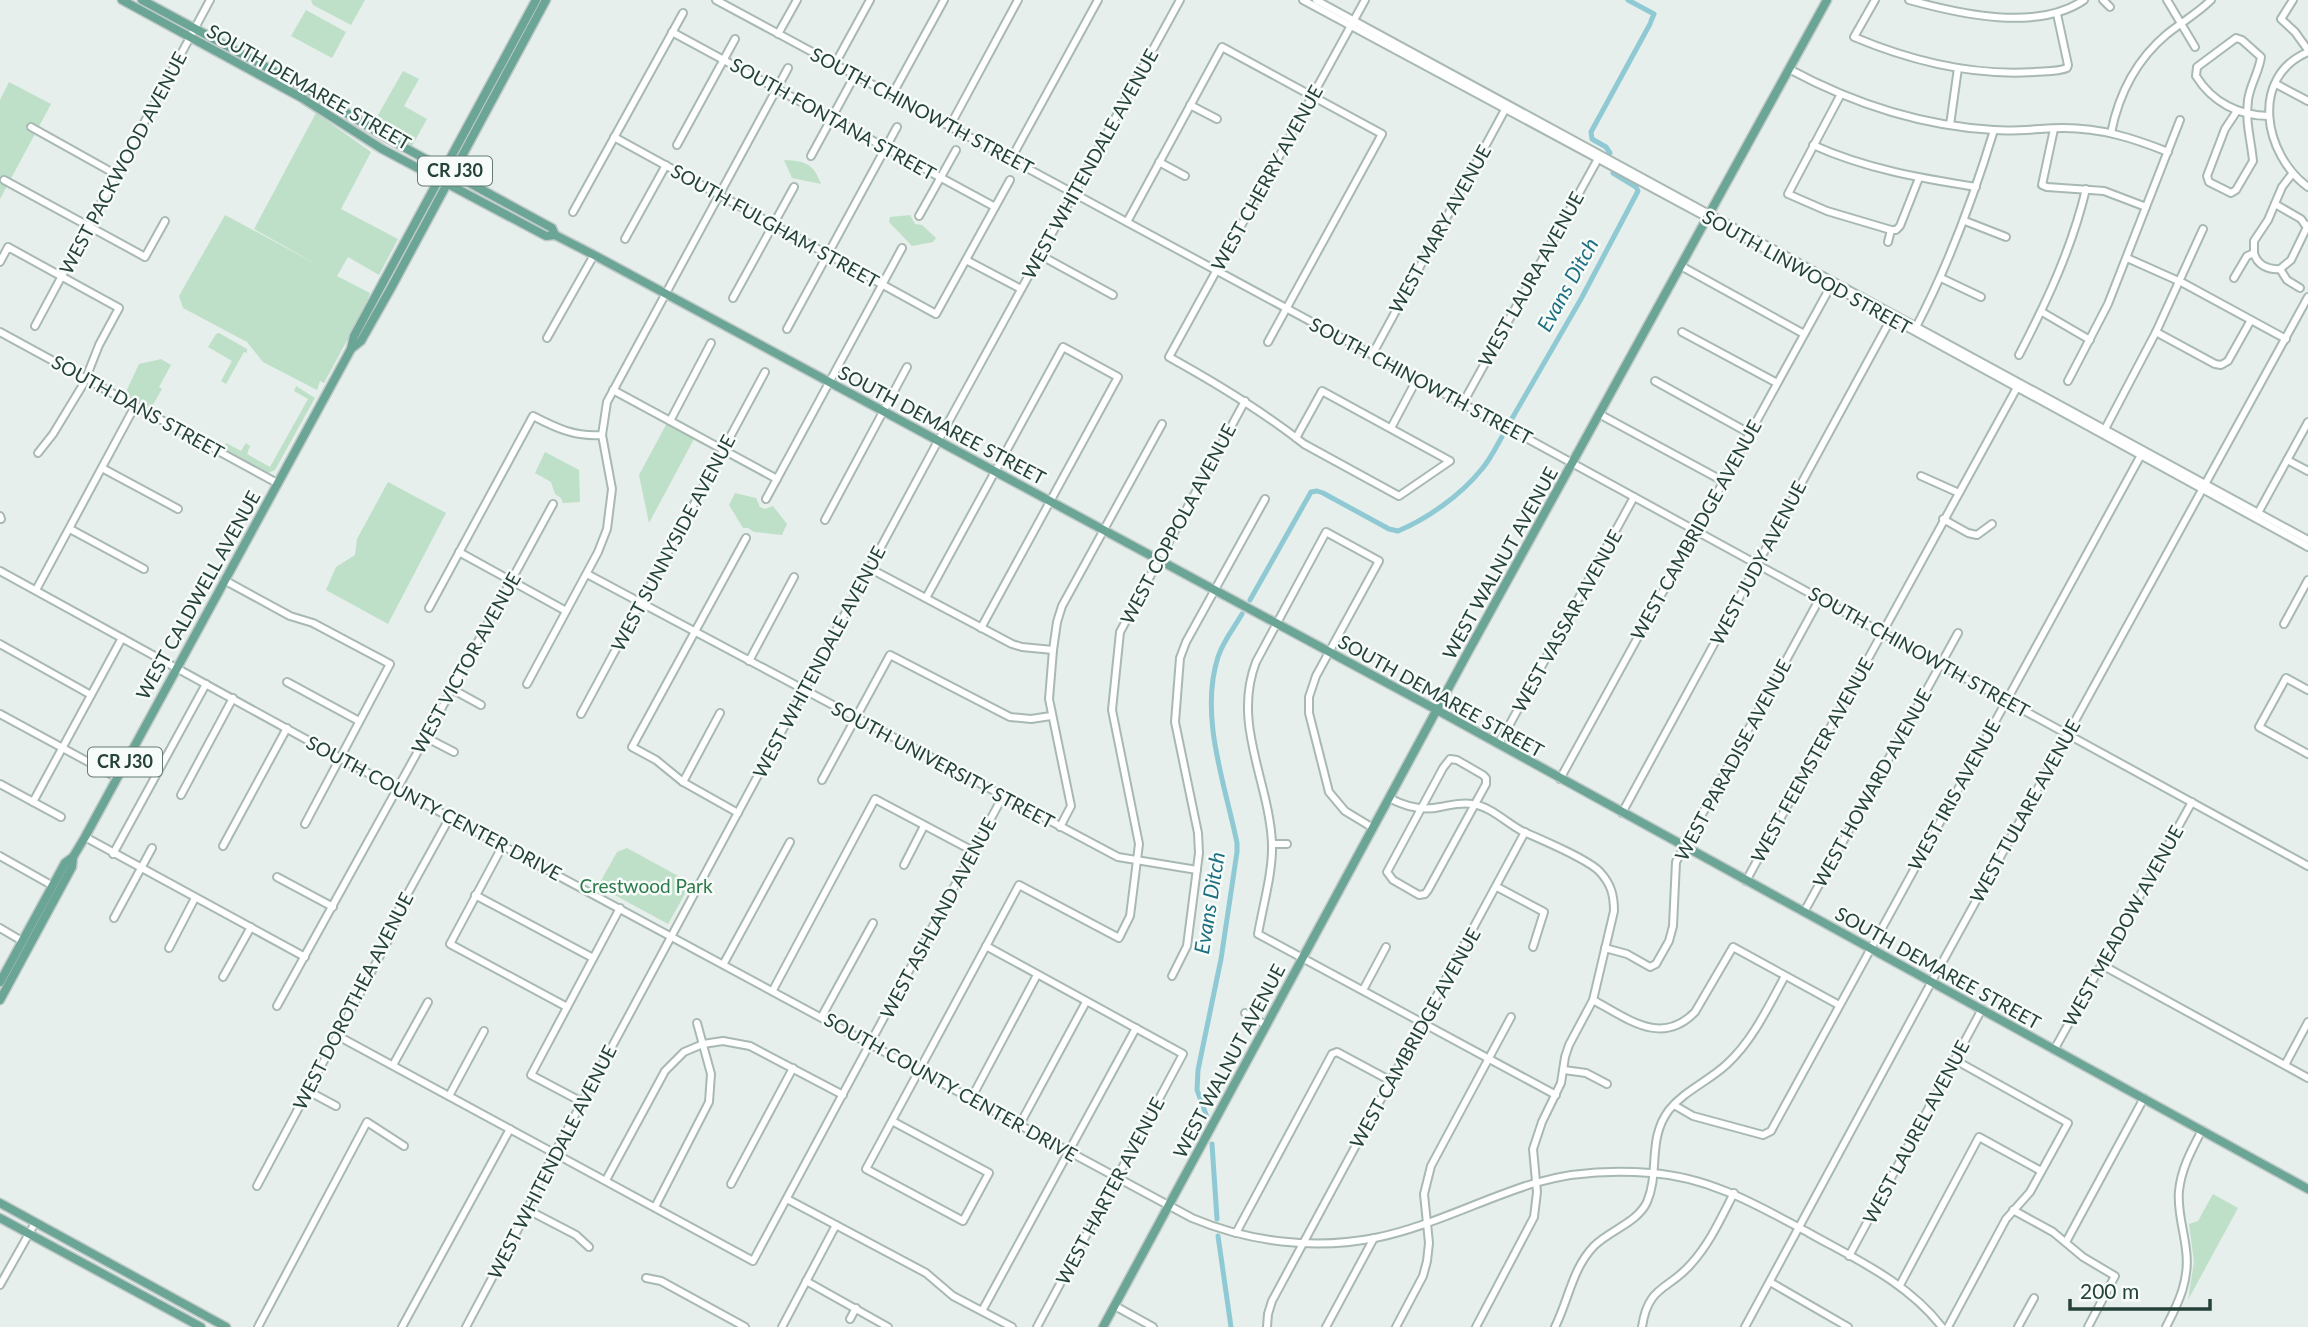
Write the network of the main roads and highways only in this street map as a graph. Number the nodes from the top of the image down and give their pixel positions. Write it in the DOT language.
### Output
graph roads {
  1 [pos="122,0"];
  2 [pos="142,0"];
  3 [pos="536,0"];
  4 [pos="546,0"];
  5 [pos="1828,0"];
  6 [pos="528,14"];
  7 [pos="192,33"];
  8 [pos="504,79"];
  9 [pos="268,80"];
  10 [pos="316,94"];
  11 [pos="328,115"];
  12 [pos="366,125"];
  13 [pos="444,170"];
  14 [pos="453,175"];
  15 [pos="438,179"];
  16 [pos="448,184"];
  17 [pos="555,235"];
  18 [pos="390,268"];
  19 [pos="376,314"];
  20 [pos="351,349"];
  21 [pos="1437,710"];
  22 [pos="74,857"];
  23 [pos="53,886"];
  24 [pos="36,934"];
  25 [pos="0,982"];
  26 [pos="0,1000"];
  27 [pos="2308,1189"];
  28 [pos="0,1203"];
  29 [pos="0,1218"];
  30 [pos="183,1322"];
  31 [pos="201,1327"];
  32 [pos="226,1327"];
  33 [pos="1104,1327"];
  1 -- 7 [label="main road, SOUTH DEMAREE STREET"];
  2 -- 7 [label="main road, SOUTH DEMAREE STREET"];
  3 -- 6 [label="main road, WEST CALDWELL AVENUE / CR J30"];
  4 -- 8 [label="main road, WEST CALDWELL AVENUE / CR J30"];
  5 -- 21 [label="main road, WEST WALNUT AVENUE"];
  6 -- 8 [label="main road"];
  6 -- 13 [label="main road, WEST CALDWELL AVENUE / CR J30"];
  7 -- 9 [label="main road, SOUTH DEMAREE STREET"];
  7 -- 10 [label="main road, SOUTH DEMAREE STREET"];
  8 -- 14 [label="main road, WEST CALDWELL AVENUE / CR J30"];
  9 -- 10 [label="main road"];
  9 -- 11 [label="main road, SOUTH DEMAREE STREET"];
  10 -- 12 [label="main road, SOUTH DEMAREE STREET"];
  11 -- 12 [label="main road"];
  11 -- 15 [label="main road, SOUTH DEMAREE STREET"];
  12 -- 13 [label="main road, SOUTH DEMAREE STREET"];
  13 -- 14 [label="main road, SOUTH DEMAREE STREET"];
  13 -- 15 [label="main road, WEST CALDWELL AVENUE / CR J30"];
  14 -- 16 [label="main road, WEST CALDWELL AVENUE / CR J30"];
  14 -- 17 [label="main road, SOUTH DEMAREE STREET"];
  15 -- 16 [label="main road, SOUTH DEMAREE STREET"];
  15 -- 18 [label="main road, WEST CALDWELL AVENUE / CR J30"];
  16 -- 17 [label="main road, SOUTH DEMAREE STREET"];
  16 -- 19 [label="main road, WEST CALDWELL AVENUE / CR J30"];
  17 -- 21 [label="main road, SOUTH DEMAREE STREET"];
  18 -- 19 [label="main road"];
  18 -- 20 [label="main road, WEST CALDWELL AVENUE / CR J30"];
  19 -- 20 [label="main road, WEST CALDWELL AVENUE / CR J30"];
  20 -- 22 [label="main road, WEST CALDWELL AVENUE / CR J30"];
  21 -- 27 [label="main road, SOUTH DEMAREE STREET"];
  21 -- 33 [label="main road, WEST WALNUT AVENUE"];
  22 -- 23 [label="main road, WEST CALDWELL AVENUE / CR J30"];
  22 -- 24 [label="main road, WEST CALDWELL AVENUE / CR J30"];
  23 -- 24 [label="main road"];
  23 -- 25 [label="main road, WEST CALDWELL AVENUE / CR J30"];
  24 -- 26 [label="main road, WEST CALDWELL AVENUE / CR J30"];
  28 -- 32 [label="main road"];
  29 -- 30 [label="main road"];
  30 -- 31 [label="main road"];
}
